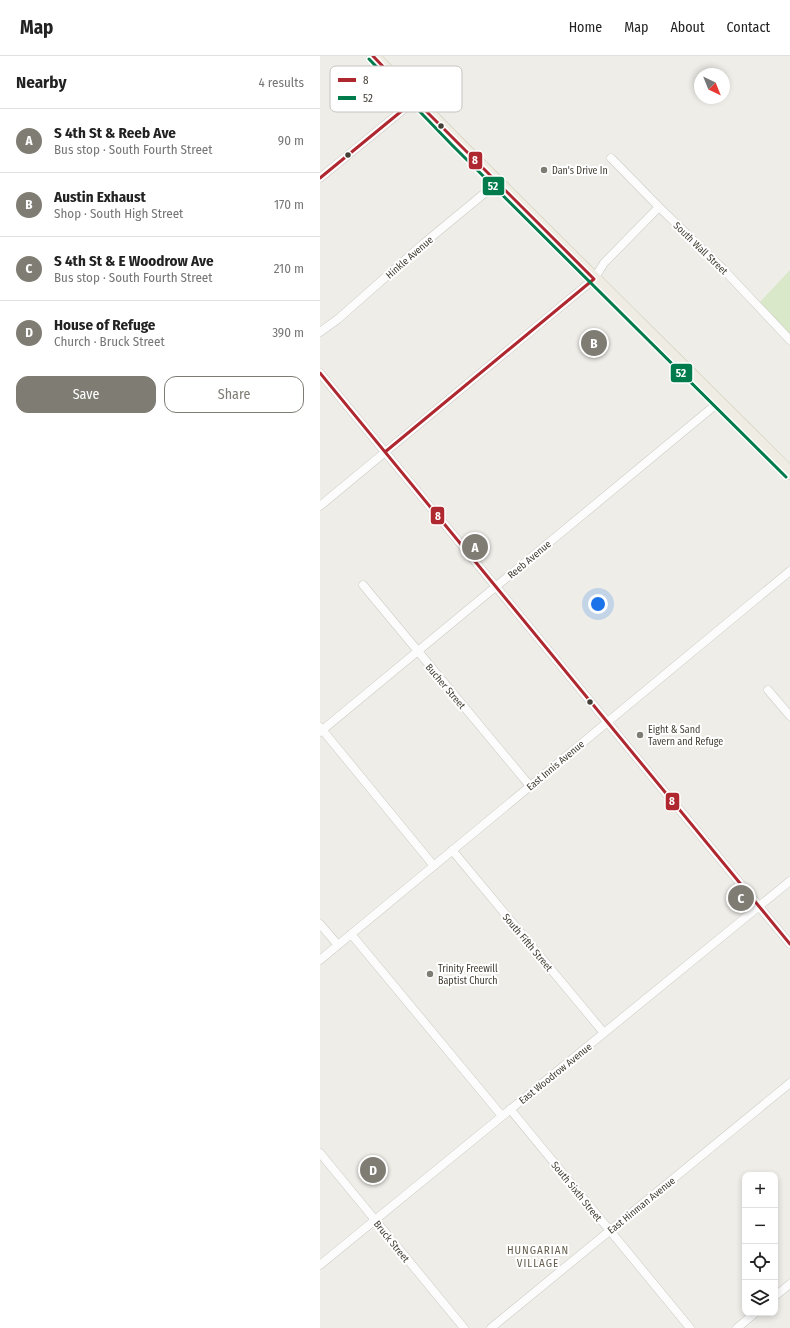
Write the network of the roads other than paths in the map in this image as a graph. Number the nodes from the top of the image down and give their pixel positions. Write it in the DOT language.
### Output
graph roads {
  1 [pos="373,56"];
  2 [pos="383,66"];
  3 [pos="400,112"];
  4 [pos="427,112"];
  5 [pos="611,158"];
  6 [pos="320,178"];
  7 [pos="498,182"];
  8 [pos="659,207"];
  9 [pos="594,278"];
  10 [pos="320,332"];
  11 [pos="790,340"];
  12 [pos="320,373"];
  13 [pos="719,402"];
  14 [pos="385,452"];
  15 [pos="790,472"];
  16 [pos="320,506"];
  17 [pos="790,570"];
  18 [pos="363,585"];
  19 [pos="496,586"];
  20 [pos="418,651"];
  21 [pos="768,690"];
  22 [pos="790,716"];
  23 [pos="608,721"];
  24 [pos="321,730"];
  25 [pos="527,789"];
  26 [pos="452,850"];
  27 [pos="434,866"];
  28 [pos="790,881"];
  29 [pos="759,906"];
  30 [pos="320,924"];
  31 [pos="351,934"];
  32 [pos="790,944"];
  33 [pos="338,945"];
  34 [pos="320,960"];
  35 [pos="604,1033"];
  36 [pos="790,1083"];
  37 [pos="510,1110"];
  38 [pos="502,1116"];
  39 [pos="320,1153"];
  40 [pos="375,1220"];
  41 [pos="609,1231"];
  42 [pos="320,1265"];
  43 [pos="790,1284"];
  44 [pos="778,1294"];
  45 [pos="751,1316"];
  46 [pos="464,1328"];
  47 [pos="491,1328"];
  48 [pos="690,1328"];
  49 [pos="737,1328"];
  1 -- 2 [label="main road"];
  3 -- 6 [label="street"];
  4 -- 7 [label="main road"];
  5 -- 8 [label="street, South Wall Street"];
  7 -- 9 [label="main road"];
  7 -- 10 [label="street, Hinkle Avenue"];
  8 -- 9 [label="street"];
  8 -- 11 [label="street, South Wall Street"];
  9 -- 13 [label="main road"];
  9 -- 14 [label="street"];
  12 -- 14 [label="street"];
  13 -- 15 [label="main road"];
  13 -- 19 [label="street, Reeb Avenue"];
  14 -- 16 [label="street"];
  14 -- 19 [label="street"];
  17 -- 23 [label="street, East Innis Avenue"];
  18 -- 20 [label="street, Bucher Street"];
  19 -- 20 [label="street, Reeb Avenue"];
  19 -- 23 [label="street"];
  20 -- 24 [label="street, Reeb Avenue"];
  20 -- 25 [label="street, Bucher Street"];
  21 -- 22 [label="street"];
  23 -- 25 [label="street, East Innis Avenue"];
  23 -- 29 [label="street"];
  24 -- 27 [label="street"];
  25 -- 26 [label="street, East Innis Avenue"];
  26 -- 27 [label="street, East Innis Avenue"];
  26 -- 35 [label="street, South Fifth Street"];
  27 -- 31 [label="street, East Innis Avenue"];
  28 -- 29 [label="street, East Woodrow Avenue"];
  29 -- 32 [label="street"];
  29 -- 35 [label="street, East Woodrow Avenue"];
  30 -- 33 [label="street"];
  31 -- 33 [label="street, East Innis Avenue"];
  31 -- 38 [label="street"];
  33 -- 34 [label="street, East Innis Avenue"];
  35 -- 37 [label="street, East Woodrow Avenue"];
  36 -- 41 [label="street, East Hinman Avenue"];
  37 -- 38 [label="street, East Woodrow Avenue"];
  37 -- 41 [label="street, South Sixth Street"];
  38 -- 40 [label="street, East Woodrow Avenue"];
  39 -- 40 [label="street, Bruck Street"];
  40 -- 42 [label="street, East Woodrow Avenue"];
  40 -- 46 [label="street, Bruck Street"];
  41 -- 47 [label="street, East Hinman Avenue"];
  41 -- 48 [label="street, South Sixth Street"];
  43 -- 44 [label="street"];
  45 -- 49 [label="street"];
}
